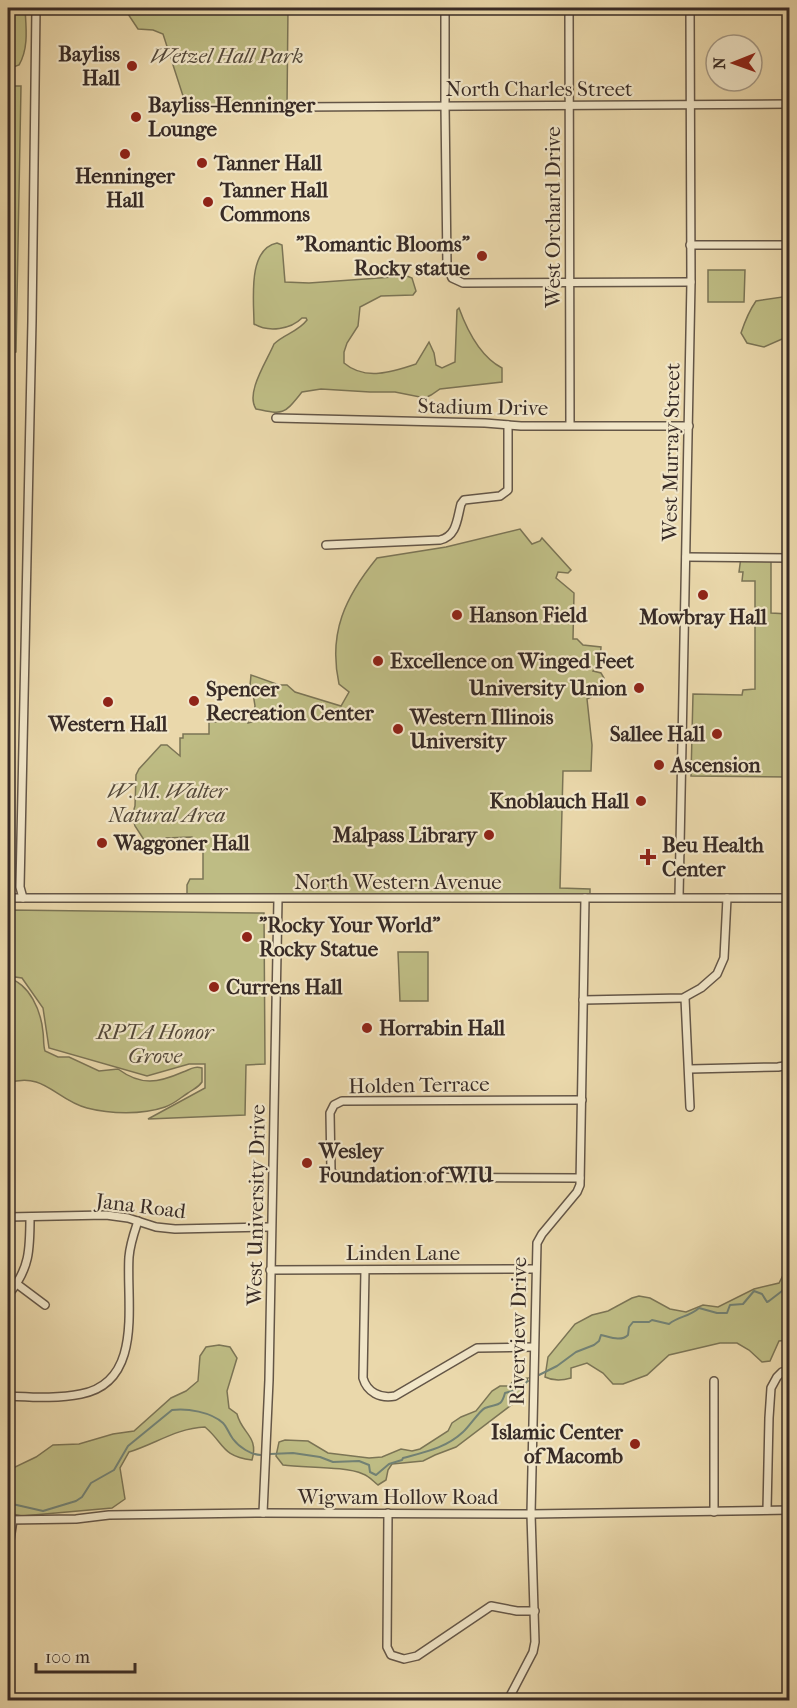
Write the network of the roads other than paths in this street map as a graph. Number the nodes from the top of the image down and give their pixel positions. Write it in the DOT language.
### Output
graph roads {
  1 [pos="36,8"];
  2 [pos="445,8"];
  3 [pos="568,8"];
  4 [pos="690,8"];
  5 [pos="789,104"];
  6 [pos="445,105"];
  7 [pos="690,105"];
  8 [pos="569,106"];
  9 [pos="289,109"];
  10 [pos="690,245"];
  11 [pos="789,245"];
  12 [pos="569,282"];
  13 [pos="691,282"];
  14 [pos="276,418"];
  15 [pos="508,425"];
  16 [pos="570,425"];
  17 [pos="689,426"];
  18 [pos="326,545"];
  19 [pos="686,556"];
  20 [pos="789,558"];
  21 [pos="679,897"];
  22 [pos="8,898"];
  23 [pos="23,898"];
  24 [pos="585,898"];
  25 [pos="727,898"];
  26 [pos="789,898"];
  27 [pos="278,899"];
  28 [pos="685,998"];
  29 [pos="583,999"];
  30 [pos="789,1065"];
  31 [pos="690,1069"];
  32 [pos="582,1100"];
  33 [pos="690,1107"];
  34 [pos="580,1178"];
  35 [pos="8,1217"];
  36 [pos="30,1217"];
  37 [pos="138,1221"];
  38 [pos="271,1227"];
  39 [pos="536,1269"];
  40 [pos="270,1270"];
  41 [pos="365,1270"];
  42 [pos="17,1284"];
  43 [pos="8,1295"];
  44 [pos="45,1305"];
  45 [pos="534,1347"];
  46 [pos="789,1370"];
  47 [pos="714,1381"];
  48 [pos="8,1396"];
  49 [pos="767,1510"];
  50 [pos="789,1510"];
  51 [pos="714,1512"];
  52 [pos="263,1513"];
  53 [pos="388,1514"];
  54 [pos="531,1514"];
  55 [pos="10,1521"];
  56 [pos="8,1553"];
  57 [pos="535,1611"];
  58 [pos="508,1701"];
  1 -- 23 [label="street"];
  2 -- 6 [label="street"];
  3 -- 8 [label="street, West Orchard Drive"];
  4 -- 7 [label="street, West Murray Street"];
  5 -- 7 [label="street, North Charles Street"];
  6 -- 8 [label="street, North Charles Street"];
  6 -- 9 [label="street, North Charles Street"];
  6 -- 12 [label="street"];
  7 -- 8 [label="street, North Charles Street"];
  7 -- 10 [label="street, West Murray Street"];
  8 -- 12 [label="street, West Orchard Drive"];
  10 -- 11 [label="street"];
  10 -- 13 [label="street, West Murray Street"];
  12 -- 13 [label="street"];
  12 -- 16 [label="street, West Orchard Drive"];
  13 -- 17 [label="street, West Murray Street"];
  14 -- 15 [label="street, Stadium Drive"];
  15 -- 16 [label="street, Stadium Drive"];
  15 -- 18 [label="street"];
  16 -- 17 [label="street, Stadium Drive"];
  17 -- 19 [label="street, West Murray Street"];
  19 -- 20 [label="street"];
  19 -- 21 [label="street, West Murray Street"];
  21 -- 24 [label="street, North Western Avenue"];
  21 -- 25 [label="street, North Western Avenue"];
  22 -- 23 [label="street, North Western Avenue"];
  23 -- 27 [label="street, North Western Avenue"];
  24 -- 27 [label="street, North Western Avenue"];
  24 -- 29 [label="street, Riverview Drive"];
  25 -- 26 [label="street, North Western Avenue"];
  25 -- 28 [label="street"];
  27 -- 38 [label="street, West University Drive"];
  28 -- 29 [label="street"];
  28 -- 31 [label="street"];
  29 -- 32 [label="street, Riverview Drive"];
  30 -- 31 [label="street"];
  31 -- 33 [label="street"];
  32 -- 34 [label="street, Riverview Drive"];
  32 -- 34 [label="street, Holden Terrace"];
  34 -- 39 [label="street, Riverview Drive"];
  35 -- 36 [label="street, Jana Road"];
  36 -- 37 [label="street, Jana Road"];
  36 -- 42 [label="street"];
  37 -- 38 [label="street, Jana Road"];
  37 -- 48 [label="street"];
  38 -- 40 [label="street, West University Drive"];
  39 -- 41 [label="street, Linden Lane"];
  39 -- 45 [label="street, Riverview Drive"];
  40 -- 41 [label="street, Linden Lane"];
  40 -- 52 [label="street, West University Drive"];
  41 -- 45 [label="street"];
  42 -- 43 [label="street"];
  42 -- 44 [label="street"];
  45 -- 54 [label="street, Riverview Drive"];
  46 -- 49 [label="street"];
  47 -- 51 [label="street"];
  49 -- 50 [label="street, Wigwam Hollow Road"];
  49 -- 51 [label="street, Wigwam Hollow Road"];
  51 -- 54 [label="street, Wigwam Hollow Road"];
  52 -- 53 [label="street, Wigwam Hollow Road"];
  52 -- 55 [label="street, Wigwam Hollow Road"];
  53 -- 54 [label="street, Wigwam Hollow Road"];
  53 -- 57 [label="street"];
  54 -- 57 [label="street, Riverview Drive"];
  55 -- 56 [label="street"];
  57 -- 58 [label="street, Riverview Drive"];
}
